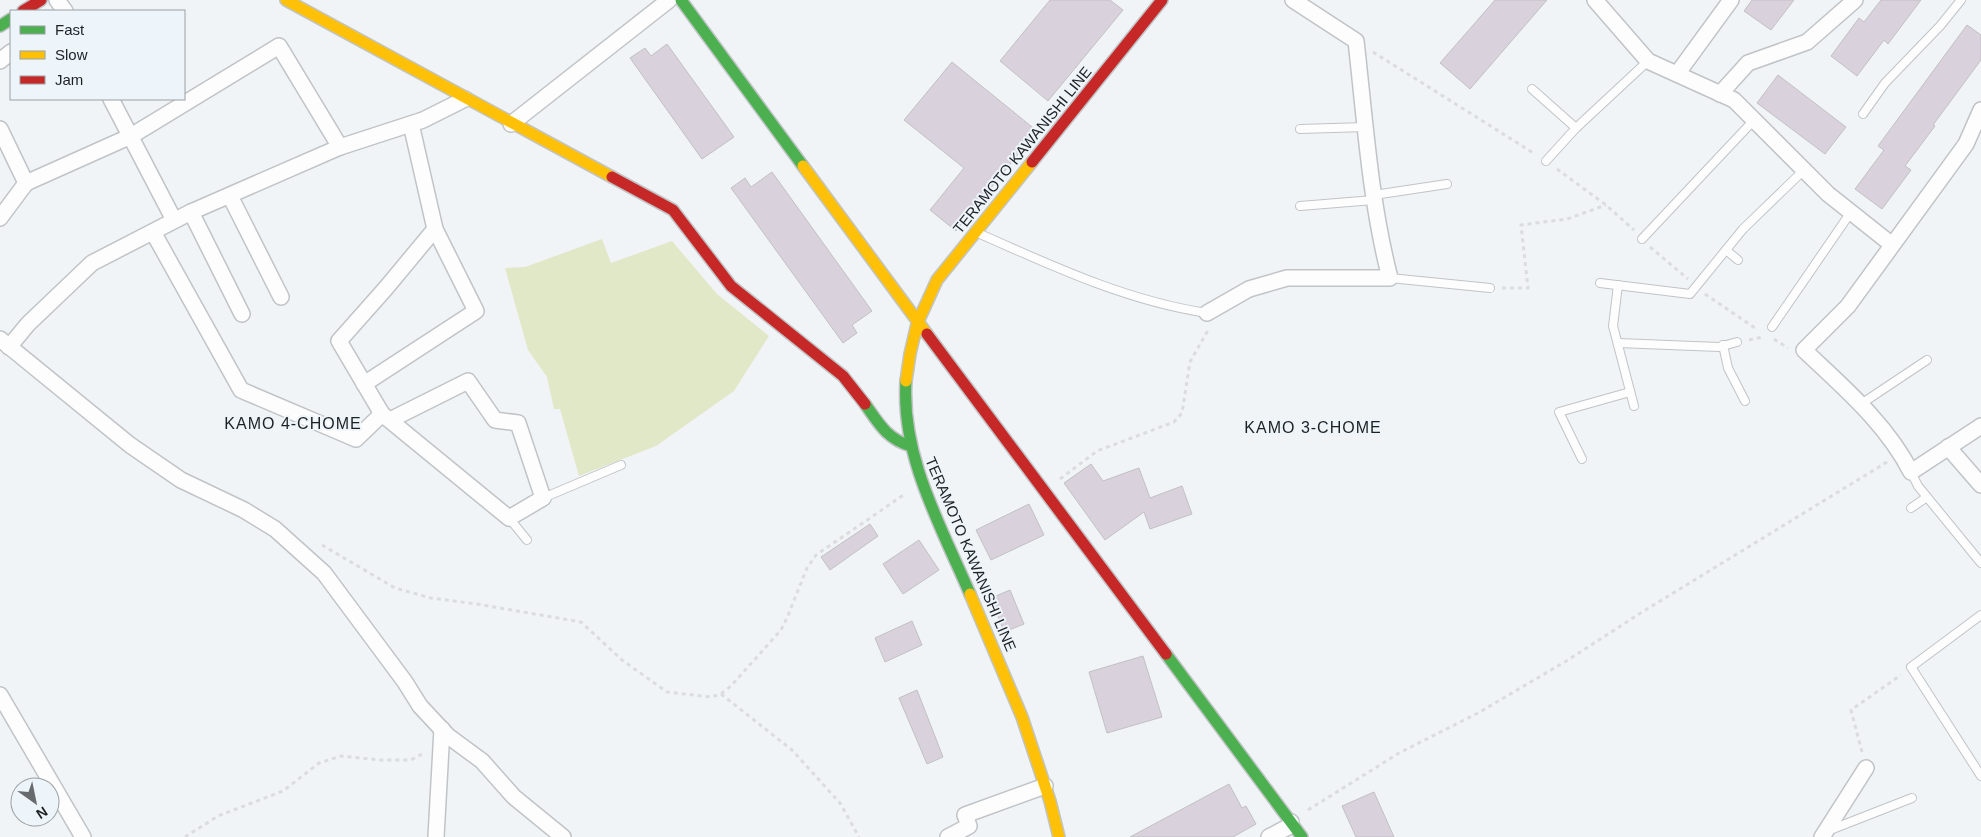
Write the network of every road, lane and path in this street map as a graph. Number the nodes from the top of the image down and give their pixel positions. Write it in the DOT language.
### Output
graph roads {
  1 [pos="41,0"];
  2 [pos="286,0"];
  3 [pos="670,0"];
  4 [pos="680,0"];
  5 [pos="1162,0"];
  6 [pos="1292,0"];
  7 [pos="1594,0"];
  8 [pos="1731,0"];
  9 [pos="1855,0"];
  10 [pos="1961,0"];
  11 [pos="25,10"];
  12 [pos="1356,41"];
  13 [pos="10,53"];
  14 [pos="0,61"];
  15 [pos="1648,61"];
  16 [pos="1677,74"];
  17 [pos="1532,89"];
  18 [pos="1720,94"];
  19 [pos="465,99"];
  20 [pos="112,100"];
  21 [pos="1981,110"];
  22 [pos="1863,114"];
  23 [pos="1754,120"];
  24 [pos="411,124"];
  25 [pos="511,124"];
  26 [pos="1366,127"];
  27 [pos="1576,128"];
  28 [pos="0,129"];
  29 [pos="1300,129"];
  30 [pos="131,136"];
  31 [pos="340,148"];
  32 [pos="1546,161"];
  33 [pos="1804,170"];
  34 [pos="26,183"];
  35 [pos="1447,184"];
  36 [pos="230,196"];
  37 [pos="1374,198"];
  38 [pos="1300,206"];
  39 [pos="191,212"];
  40 [pos="1850,212"];
  41 [pos="0,218"];
  42 [pos="174,220"];
  43 [pos="435,229"];
  44 [pos="153,232"];
  45 [pos="975,232"];
  46 [pos="1642,239"];
  47 [pos="1891,244"];
  48 [pos="1726,250"];
  49 [pos="1738,260"];
  50 [pos="1390,278"];
  51 [pos="1600,283"];
  52 [pos="1618,285"];
  53 [pos="1490,288"];
  54 [pos="281,298"];
  55 [pos="1210,311"];
  56 [pos="242,314"];
  57 [pos="918,322"];
  58 [pos="1772,327"];
  59 [pos="1768,336"];
  60 [pos="1737,342"];
  61 [pos="5,343"];
  62 [pos="1618,343"];
  63 [pos="1723,345"];
  64 [pos="1928,360"];
  65 [pos="364,384"];
  66 [pos="1630,392"];
  67 [pos="1746,402"];
  68 [pos="1861,404"];
  69 [pos="1634,406"];
  70 [pos="386,417"];
  71 [pos="1981,426"];
  72 [pos="911,446"];
  73 [pos="1948,448"];
  74 [pos="1902,453"];
  75 [pos="1582,459"];
  76 [pos="621,466"];
  77 [pos="1911,472"];
  78 [pos="923,484"];
  79 [pos="1981,486"];
  80 [pos="1045,490"];
  81 [pos="1927,497"];
  82 [pos="543,498"];
  83 [pos="1911,508"];
  84 [pos="509,518"];
  85 [pos="528,540"];
  86 [pos="315,541"];
  87 [pos="1981,563"];
  88 [pos="1981,615"];
  89 [pos="1911,667"];
  90 [pos="721,694"];
  91 [pos="0,695"];
  92 [pos="442,736"];
  93 [pos="1866,768"];
  94 [pos="1981,776"];
  95 [pos="1045,786"];
  96 [pos="1912,798"];
  97 [pos="1291,822"];
  98 [pos="1823,835"];
  99 [pos="84,837"];
  100 [pos="185,837"];
  101 [pos="436,837"];
  102 [pos="563,837"];
  103 [pos="859,837"];
  104 [pos="948,837"];
  105 [pos="1059,837"];
  106 [pos="1269,837"];
  107 [pos="1302,837"];
  1 -- 11 [label="main road"];
  2 -- 19 [label="main road"];
  3 -- 25 [label="street"];
  4 -- 57 [label="main road"];
  5 -- 45 [label="main road, TERAMOTO KAWANISHI LINE"];
  6 -- 12 [label="street"];
  7 -- 15 [label="street"];
  8 -- 16 [label="street"];
  9 -- 18 [label="street"];
  10 -- 22 [label="lane"];
  12 -- 26 [label="street"];
  12 -- 32 [label="path"];
  13 -- 14 [label="street"];
  15 -- 16 [label="street"];
  15 -- 27 [label="lane"];
  16 -- 18 [label="street"];
  17 -- 27 [label="lane"];
  18 -- 23 [label="street"];
  19 -- 24 [label="street"];
  19 -- 25 [label="main road"];
  20 -- 30 [label="street"];
  21 -- 47 [label="street"];
  23 -- 33 [label="street"];
  23 -- 46 [label="lane"];
  24 -- 31 [label="street"];
  24 -- 43 [label="street"];
  25 -- 72 [label="main road"];
  26 -- 29 [label="lane"];
  26 -- 37 [label="street"];
  27 -- 32 [label="lane"];
  28 -- 34 [label="street"];
  30 -- 31 [label="street"];
  30 -- 34 [label="street"];
  30 -- 42 [label="street"];
  31 -- 36 [label="street"];
  32 -- 53 [label="path"];
  33 -- 40 [label="street"];
  33 -- 48 [label="lane"];
  34 -- 41 [label="street"];
  35 -- 37 [label="lane"];
  36 -- 39 [label="street"];
  36 -- 54 [label="street"];
  37 -- 38 [label="lane"];
  37 -- 50 [label="street"];
  39 -- 42 [label="street"];
  39 -- 56 [label="street"];
  40 -- 47 [label="street"];
  40 -- 58 [label="lane"];
  42 -- 44 [label="street"];
  43 -- 65 [label="street"];
  43 -- 65 [label="street"];
  44 -- 61 [label="street"];
  44 -- 70 [label="street"];
  45 -- 55 [label="lane"];
  45 -- 57 [label="main road, TERAMOTO KAWANISHI LINE"];
  47 -- 68 [label="street"];
  48 -- 49 [label="lane"];
  48 -- 52 [label="lane"];
  50 -- 53 [label="lane"];
  50 -- 55 [label="street"];
  51 -- 52 [label="lane"];
  52 -- 62 [label="lane"];
  55 -- 80 [label="path"];
  57 -- 72 [label="main road, TERAMOTO KAWANISHI LINE"];
  57 -- 80 [label="main road"];
  59 -- 60 [label="path"];
  60 -- 63 [label="lane"];
  61 -- 92 [label="street"];
  62 -- 63 [label="lane"];
  62 -- 66 [label="lane"];
  63 -- 67 [label="lane"];
  64 -- 68 [label="lane"];
  65 -- 70 [label="street"];
  66 -- 69 [label="lane"];
  66 -- 75 [label="lane"];
  68 -- 74 [label="street"];
  70 -- 82 [label="street"];
  70 -- 84 [label="street"];
  71 -- 73 [label="street"];
  72 -- 78 [label="main road, TERAMOTO KAWANISHI LINE"];
  73 -- 77 [label="street"];
  73 -- 79 [label="street"];
  74 -- 77 [label="street"];
  74 -- 97 [label="path"];
  76 -- 82 [label="lane"];
  77 -- 81 [label="lane"];
  78 -- 90 [label="path"];
  78 -- 95 [label="main road, TERAMOTO KAWANISHI LINE"];
  80 -- 97 [label="main road"];
  81 -- 83 [label="lane"];
  81 -- 87 [label="lane"];
  82 -- 84 [label="street"];
  84 -- 85 [label="lane"];
  86 -- 90 [label="path"];
  88 -- 89 [label="lane"];
  89 -- 93 [label="path"];
  89 -- 94 [label="lane"];
  90 -- 103 [label="path"];
  91 -- 99 [label="street"];
  92 -- 100 [label="path"];
  92 -- 101 [label="street"];
  92 -- 102 [label="street"];
  93 -- 98 [label="street"];
  95 -- 104 [label="street"];
  95 -- 105 [label="main road, TERAMOTO KAWANISHI LINE"];
  96 -- 98 [label="lane"];
  97 -- 106 [label="street"];
  97 -- 107 [label="main road"];
}
